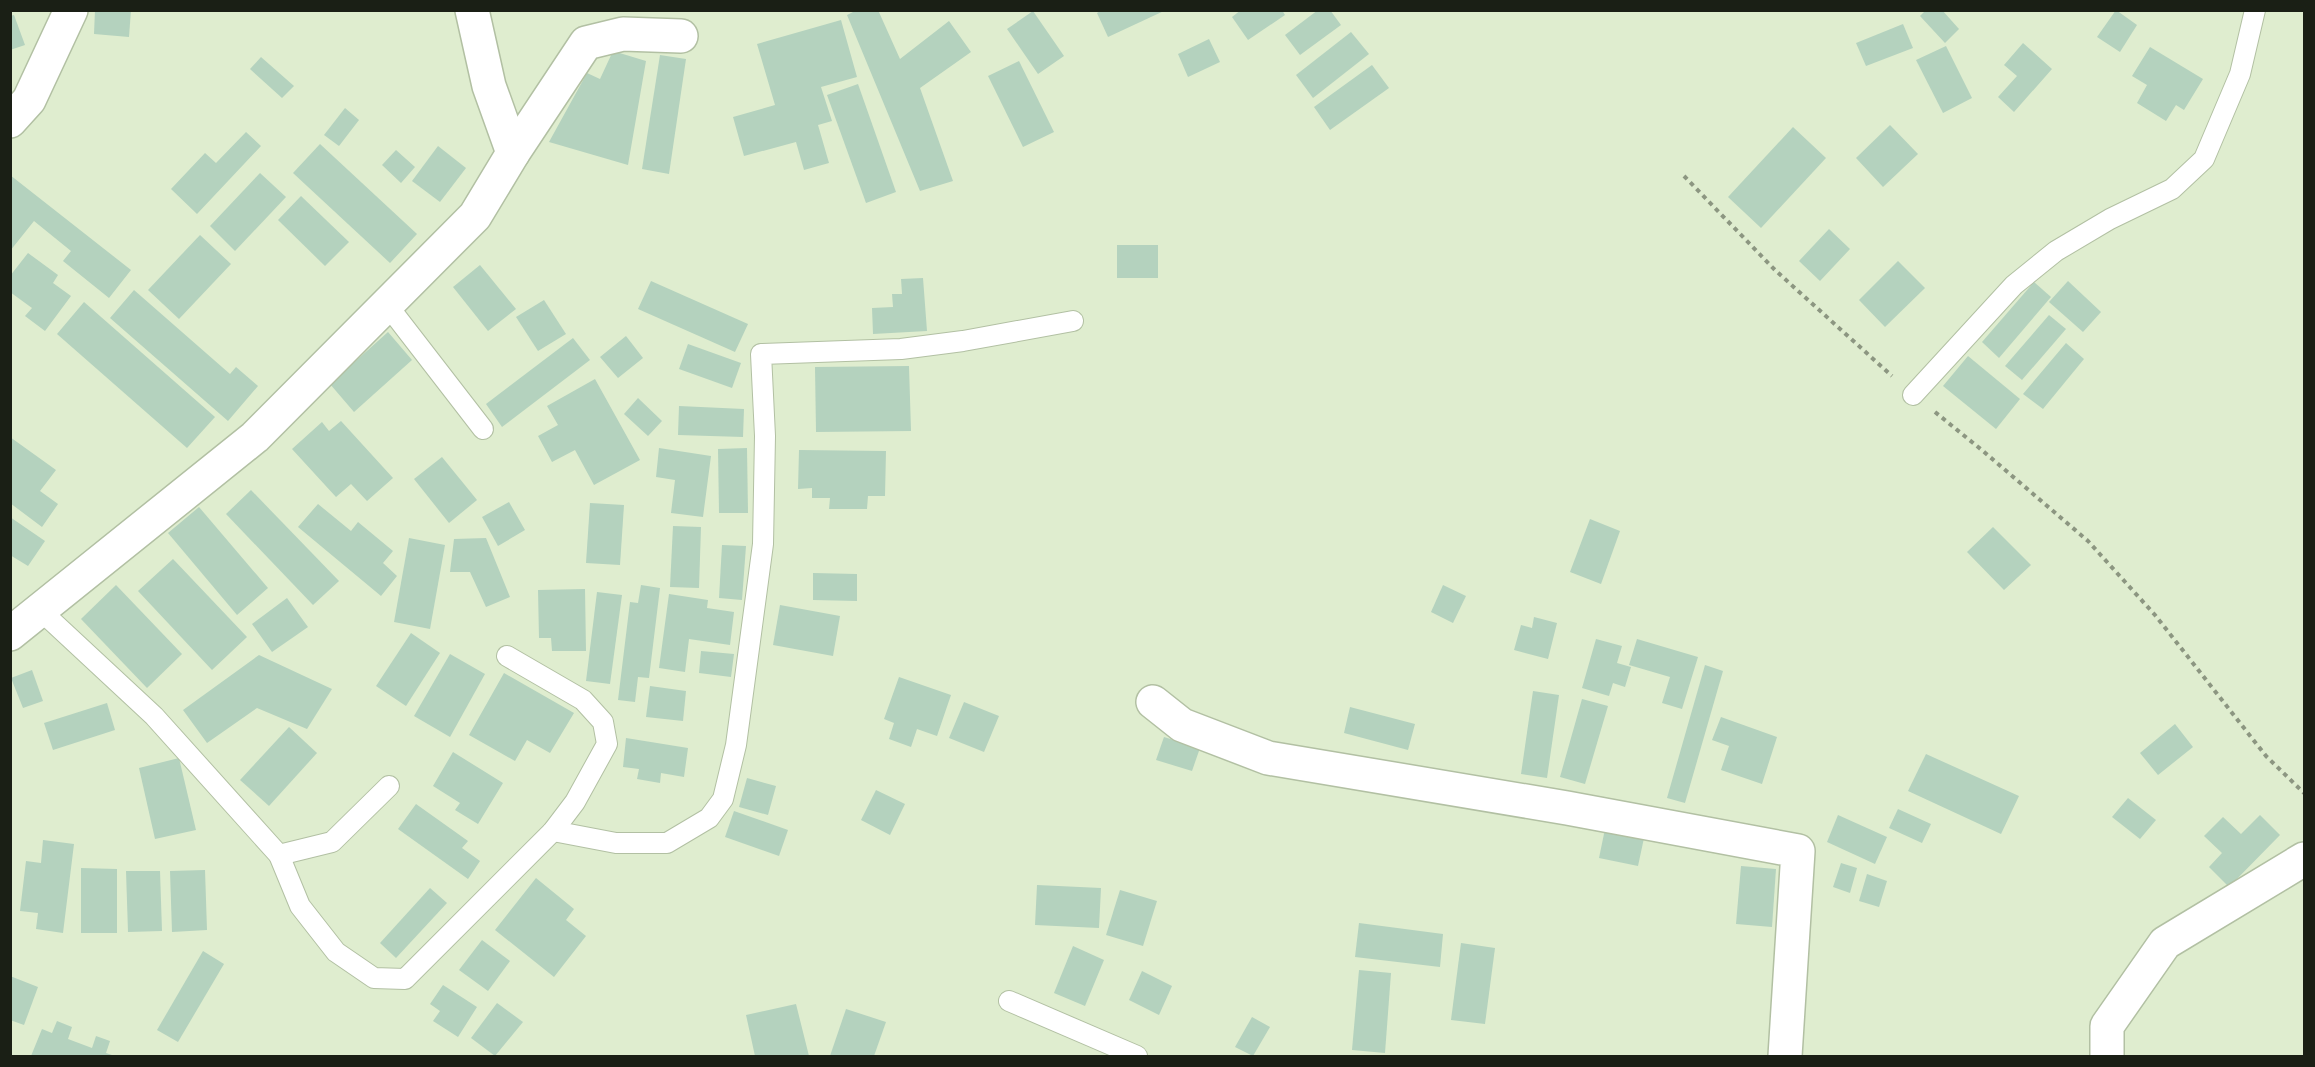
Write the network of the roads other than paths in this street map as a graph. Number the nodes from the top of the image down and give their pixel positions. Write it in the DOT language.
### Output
graph roads {
  1 [pos="71,10"];
  2 [pos="472,10"];
  3 [pos="2255,10"];
  4 [pos="681,36"];
  5 [pos="10,121"];
  6 [pos="513,153"];
  7 [pos="388,306"];
  8 [pos="1073,321"];
  9 [pos="1913,394"];
  10 [pos="483,429"];
  11 [pos="40,610"];
  12 [pos="10,634"];
  13 [pos="507,656"];
  14 [pos="1153,702"];
  15 [pos="389,786"];
  16 [pos="553,831"];
  17 [pos="279,855"];
  18 [pos="2304,859"];
  19 [pos="1009,1001"];
  20 [pos="1137,1056"];
  21 [pos="1785,1056"];
  22 [pos="2107,1056"];
  1 -- 5 [label="street"];
  2 -- 6 [label="street"];
  3 -- 9 [label="lane"];
  4 -- 6 [label="street"];
  6 -- 7 [label="street"];
  7 -- 10 [label="lane"];
  7 -- 11 [label="street"];
  8 -- 16 [label="lane"];
  11 -- 12 [label="street"];
  11 -- 17 [label="lane"];
  13 -- 16 [label="lane"];
  14 -- 21 [label="street"];
  15 -- 17 [label="lane"];
  16 -- 17 [label="lane"];
  18 -- 22 [label="street"];
  19 -- 20 [label="lane"];
}
